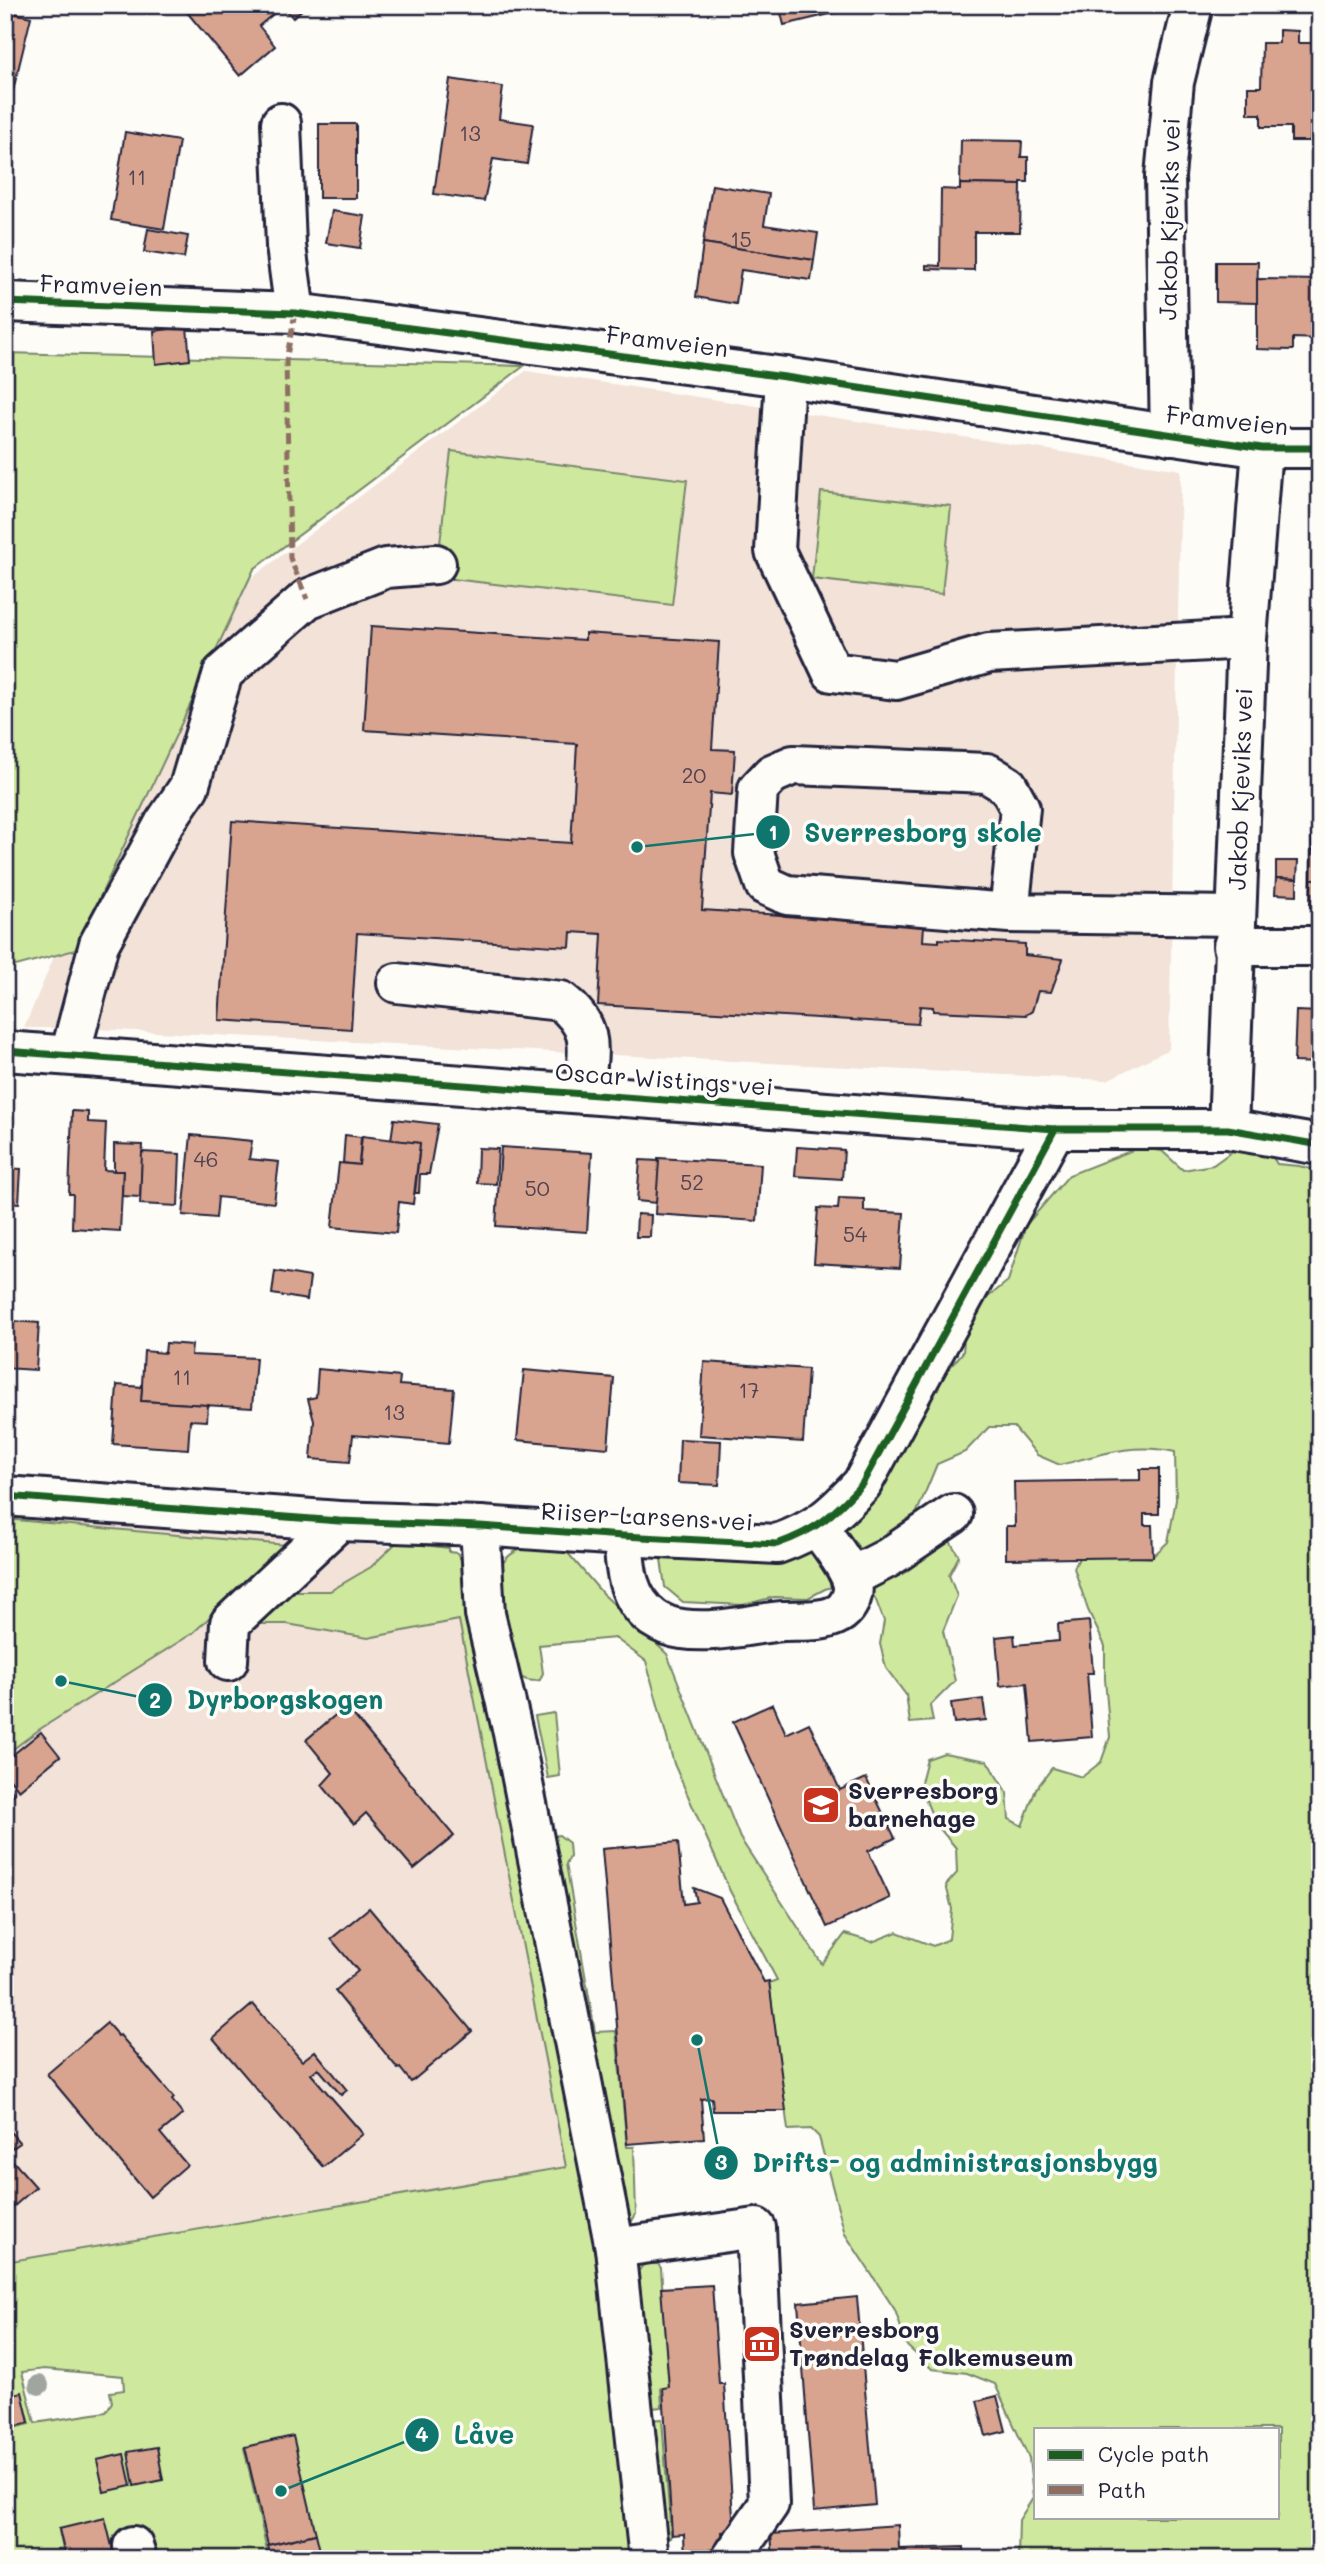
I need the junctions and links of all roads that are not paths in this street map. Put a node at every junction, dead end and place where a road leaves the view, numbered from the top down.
1 (1193, 5) edge
2 (281, 123) dead end
3 (5, 302) edge
4 (295, 313) junction
5 (785, 377) junction
6 (1170, 436) junction
7 (1320, 447) edge
8 (1262, 449) junction
9 (436, 564) dead end
10 (1247, 639) junction
11 (1009, 914) junction
12 (1235, 931) junction
13 (1320, 946) edge
14 (397, 983) dead end
15 (5, 1051) edge
16 (70, 1055) junction
17 (584, 1094) junction
18 (1055, 1129) junction
19 (1228, 1129) junction
20 (1320, 1145) edge
21 (5, 1496) edge
22 (953, 1514) dead end
23 (339, 1521) junction
24 (480, 1526) junction
25 (817, 1526) junction
26 (623, 1536) junction
27 (851, 1577) junction
28 (228, 1661) dead end
29 (615, 2248) junction
30 (649, 2559) edge
31 (731, 2559) edge

1 - 6 street, Jakob Kjeviks vei
2 - 4 street
3 - 4 street, Framveien
4 - 5 street, Framveien
5 - 6 street, Framveien
5 - 10 street
6 - 8 street, Framveien
7 - 8 street, Framveien
8 - 10 street, Jakob Kjeviks vei
9 - 16 street
10 - 12 street, Jakob Kjeviks vei
11 - 11 street
11 - 12 street
12 - 13 street
12 - 19 street, Jakob Kjeviks vei
14 - 17 street
15 - 16 street, Oscar Wistings vei
16 - 17 street, Oscar Wistings vei
17 - 18 street, Oscar Wistings vei
18 - 19 street, Oscar Wistings vei
18 - 25 street, Riiser-Larsens vei
19 - 20 street, Oscar Wistings vei
21 - 23 street, Riiser-Larsens vei
22 - 27 street
23 - 24 street, Riiser-Larsens vei
23 - 28 street
24 - 26 street, Riiser-Larsens vei
24 - 29 street
25 - 26 street, Riiser-Larsens vei
25 - 27 street
26 - 27 street, Riiser-Larsens vei
29 - 30 street
29 - 31 street

